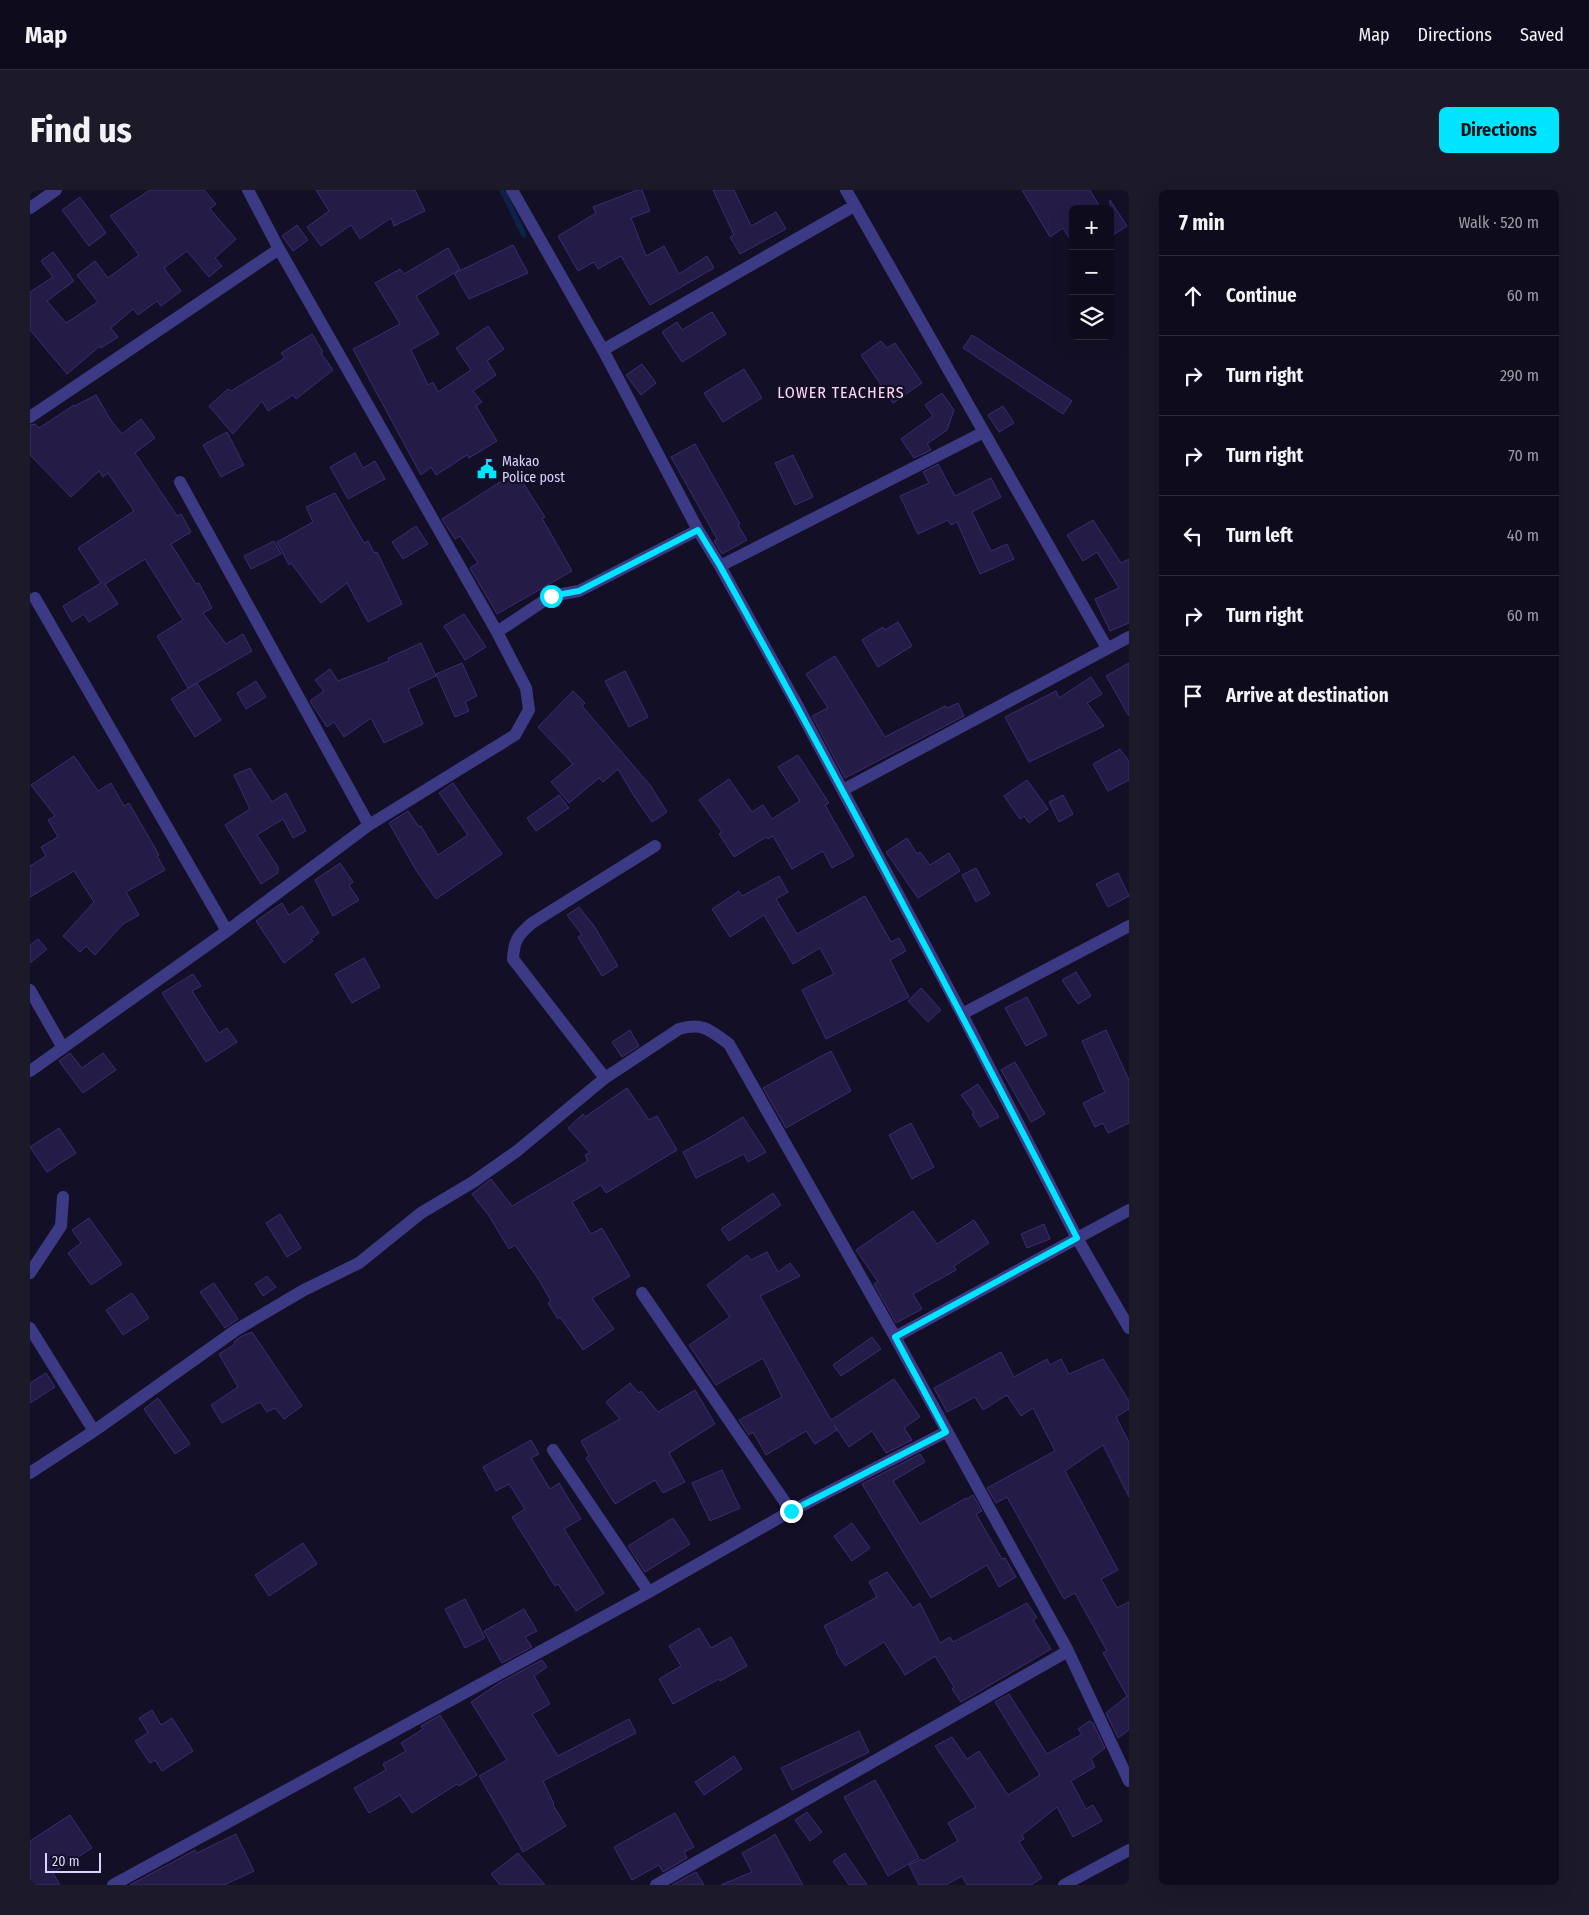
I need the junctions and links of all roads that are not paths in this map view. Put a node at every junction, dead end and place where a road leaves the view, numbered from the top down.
1 (56, 190) edge
2 (248, 190) edge
3 (512, 190) edge
4 (846, 190) edge
5 (854, 206) junction
6 (30, 208) edge
7 (279, 249) junction
8 (603, 350) junction
9 (30, 417) edge
10 (984, 432) junction
11 (180, 482) dead end
12 (698, 530) junction
13 (720, 566) junction
14 (35, 598) dead end
15 (498, 632) junction
16 (1129, 637) edge
17 (1107, 648) junction
18 (842, 790) junction
19 (369, 825) junction
20 (655, 846) dead end
21 (1129, 926) edge
22 (227, 931) junction
23 (30, 990) edge
24 (962, 1014) junction
25 (63, 1048) junction
26 (30, 1071) edge
27 (605, 1078) junction
28 (63, 1197) dead end
29 (1129, 1210) edge
30 (1077, 1238) junction
31 (30, 1273) edge
32 (642, 1292) dead end
33 (30, 1328) edge
34 (1129, 1328) edge
35 (895, 1337) junction
36 (94, 1431) junction
37 (946, 1432) junction
38 (553, 1450) dead end
39 (30, 1473) edge
40 (791, 1511) junction
41 (649, 1592) junction
42 (1068, 1651) junction
43 (1129, 1781) edge
44 (1129, 1850) edge
45 (113, 1885) edge
46 (656, 1885) edge
47 (1064, 1885) edge

1 - 6 street
2 - 7 street
3 - 8 street
4 - 5 street
5 - 8 street
5 - 10 street
7 - 9 street
7 - 15 street
8 - 12 street
10 - 13 street
10 - 17 street
11 - 19 street
12 - 13 street
12 - 15 street
13 - 18 street
14 - 22 street
15 - 19 street
16 - 17 street
17 - 18 street
18 - 24 street
19 - 22 street
20 - 27 street
21 - 24 street
22 - 25 street
23 - 25 street
24 - 30 street
25 - 26 street
27 - 35 street
27 - 36 street
28 - 31 street
29 - 30 street
30 - 34 street
30 - 35 street
32 - 40 street
33 - 36 street
35 - 37 street
36 - 39 street
37 - 40 street
37 - 42 street
38 - 41 street
40 - 41 street
41 - 45 street
42 - 43 street
42 - 46 street
44 - 47 street

